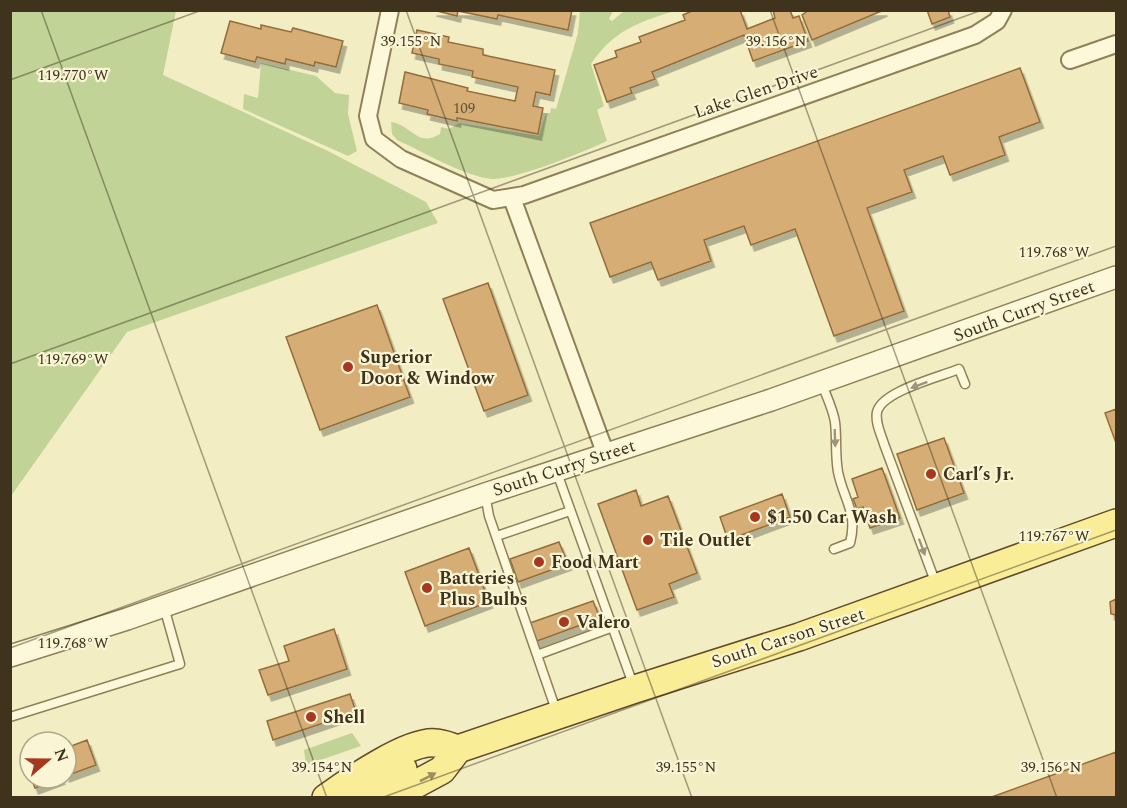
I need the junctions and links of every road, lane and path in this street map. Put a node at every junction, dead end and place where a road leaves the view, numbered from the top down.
1 (390, 10) edge
2 (1003, 10) edge
3 (1116, 44) edge
4 (1070, 60) dead end
5 (512, 198) junction
6 (1116, 277) edge
7 (821, 382) junction
8 (964, 384) dead end
9 (606, 455) junction
10 (556, 470) junction
11 (485, 494) junction
12 (570, 511) junction
13 (1116, 523) edge
14 (496, 536) junction
15 (834, 549) dead end
16 (938, 587) junction
17 (164, 606) junction
18 (613, 627) junction
19 (537, 655) junction
20 (10, 656) edge
21 (635, 688) junction
22 (557, 714) junction
23 (10, 717) edge
24 (458, 749) junction
25 (405, 750) junction
26 (326, 798) edge
27 (363, 798) edge
28 (390, 798) edge

1 - 5 street, Lake Glen Drive
2 - 5 street, Lake Glen Drive
3 - 4 street
5 - 9 street
6 - 7 street, South Curry Street
7 - 9 street, South Curry Street
7 -> 15 lane
8 -> 16 lane
9 - 10 street, South Curry Street
10 - 11 street, South Curry Street
10 - 12 lane
11 - 14 lane
11 - 17 street, South Curry Street
12 - 14 lane
12 - 18 lane
13 - 16 main road, South Carson Street
14 - 19 lane
16 - 21 main road, South Carson Street
17 - 20 street, South Curry Street
17 - 23 lane
18 - 19 lane
18 - 21 lane
19 - 22 lane
21 - 22 main road, South Carson Street
22 - 24 main road, South Carson Street
24 - 25 main road
28 -> 24 main road
25 - 26 main road
25 - 27 main road

